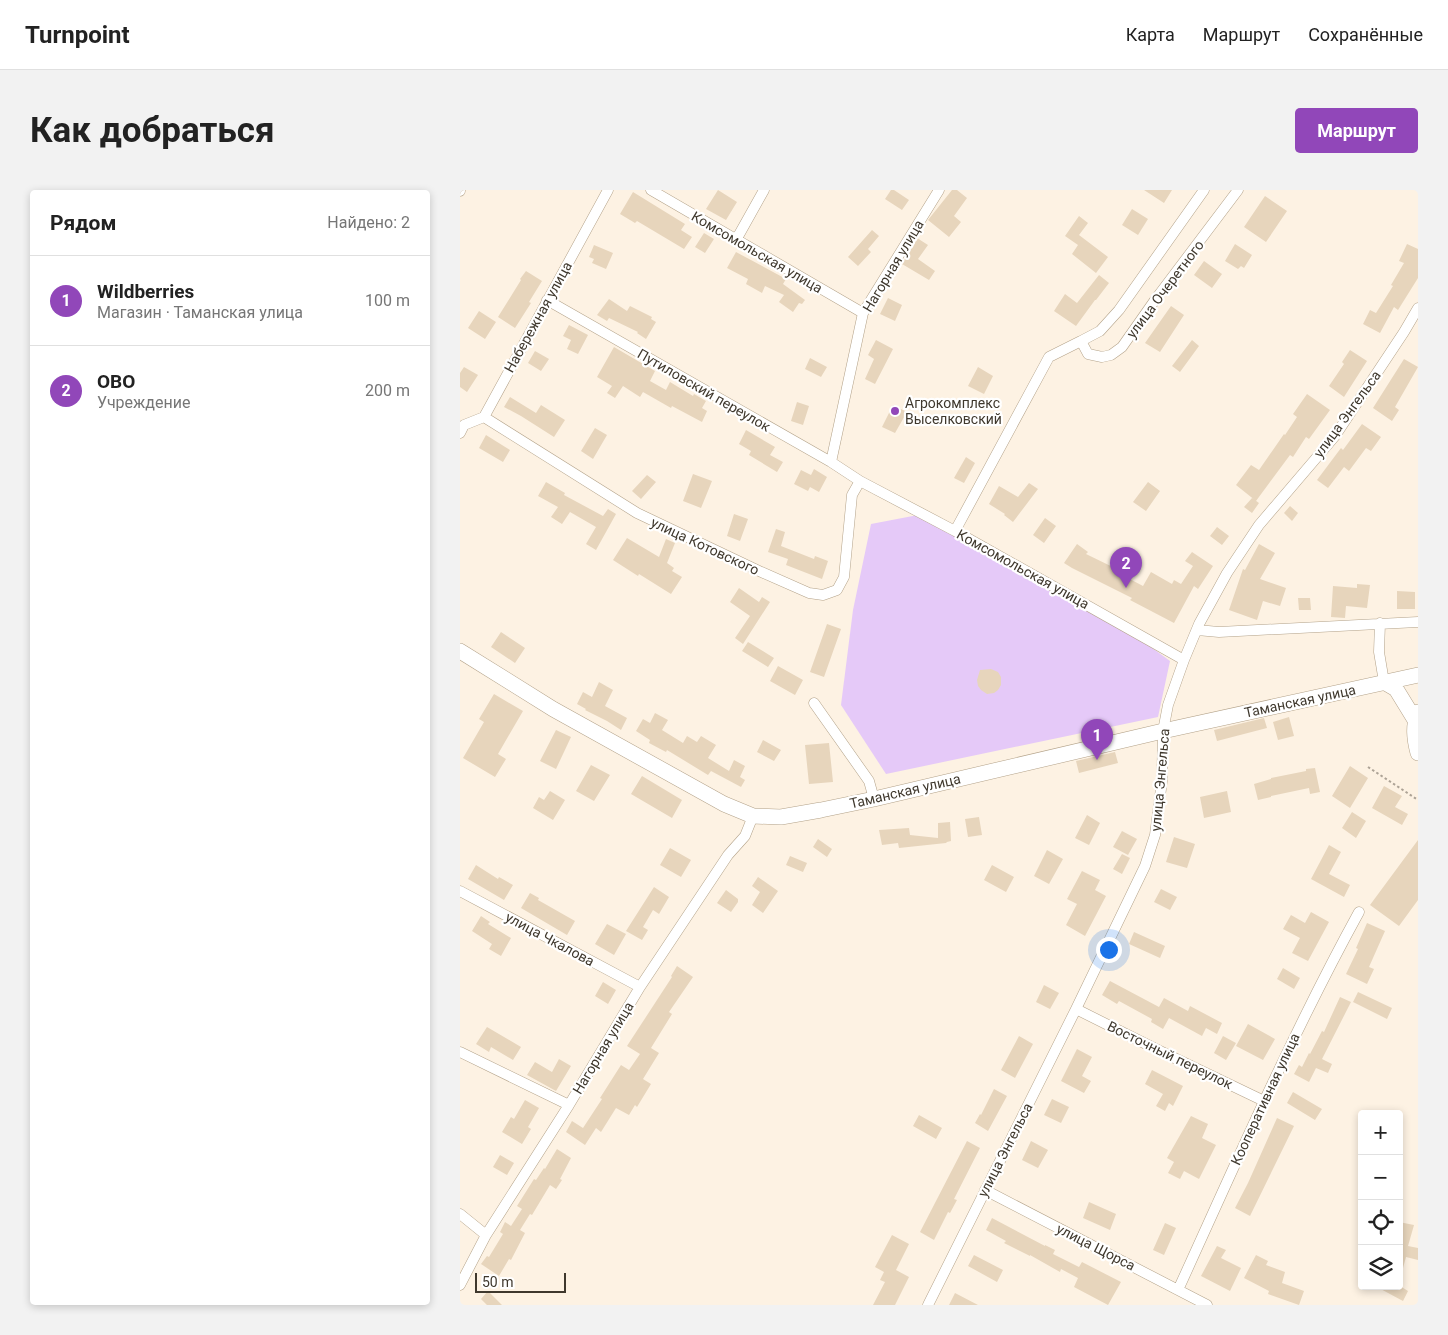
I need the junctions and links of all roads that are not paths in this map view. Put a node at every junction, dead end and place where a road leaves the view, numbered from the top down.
1 (608, 190) edge
2 (651, 190) edge
3 (764, 190) edge
4 (939, 190) edge
5 (1204, 190) edge
6 (1238, 190) edge
7 (736, 240) junction
8 (547, 300) junction
9 (1418, 308) edge
10 (863, 313) junction
11 (1081, 341) junction
12 (484, 417) junction
13 (461, 427) edge
14 (831, 462) junction
15 (860, 481) junction
16 (955, 531) junction
17 (1418, 622) edge
18 (1380, 623) junction
19 (1197, 630) junction
20 (460, 651) edge
21 (1184, 660) junction
22 (1418, 675) edge
23 (1384, 682) junction
24 (814, 703) dead end
25 (1416, 716) edge
26 (1163, 731) junction
27 (1418, 753) edge
28 (874, 799) junction
29 (753, 816) junction
30 (460, 891) edge
31 (1359, 912) dead end
32 (640, 987) junction
33 (1076, 1009) junction
34 (460, 1052) edge
35 (1264, 1101) junction
36 (569, 1105) junction
37 (985, 1190) junction
38 (460, 1214) edge
39 (486, 1235) junction
40 (460, 1285) edge
41 (1178, 1290) junction
42 (928, 1305) edge
43 (1207, 1305) edge

1 - 8 street, Набережная улица
2 - 7 street, Комсомольская улица
3 - 7 street
4 - 10 street, Нагорная улица
5 - 11 street, улица Очеретного
6 - 11 street, улица Очеретного
7 - 10 street, Комсомольская улица
8 - 12 street, Набережная улица
8 - 14 street, Путиловский переулок
9 - 19 street, улица Энгельса
10 - 14 street, Нагорная улица
11 - 16 street, улица Очеретного
12 - 13 street
12 - 15 street, улица Котовского
14 - 15 street, Путиловский переулок
15 - 16 street, Комсомольская улица
16 - 21 street, Комсомольская улица
17 - 18 street
18 - 19 street
18 - 23 street
19 - 21 street, улица Энгельса
20 - 29 street, Таманская улица
21 - 26 street, улица Энгельса
22 - 23 street, Таманская улица
23 - 25 street
23 - 26 street, Таманская улица
24 - 28 street
25 - 27 street
26 - 28 street, Таманская улица
26 - 33 street, улица Энгельса
28 - 29 street, Таманская улица
29 - 32 street, Нагорная улица
30 - 32 street, улица Чкалова
31 - 35 street, Кооперативная улица
32 - 36 street, Нагорная улица
33 - 35 street, Восточный переулок
33 - 37 street, улица Энгельса
34 - 36 street
35 - 41 street, Кооперативная улица
36 - 39 street, Нагорная улица
37 - 41 street, улица Щорса
37 - 42 street, улица Энгельса
38 - 39 street
39 - 40 street, Нагорная улица
41 - 43 street, улица Щорса

